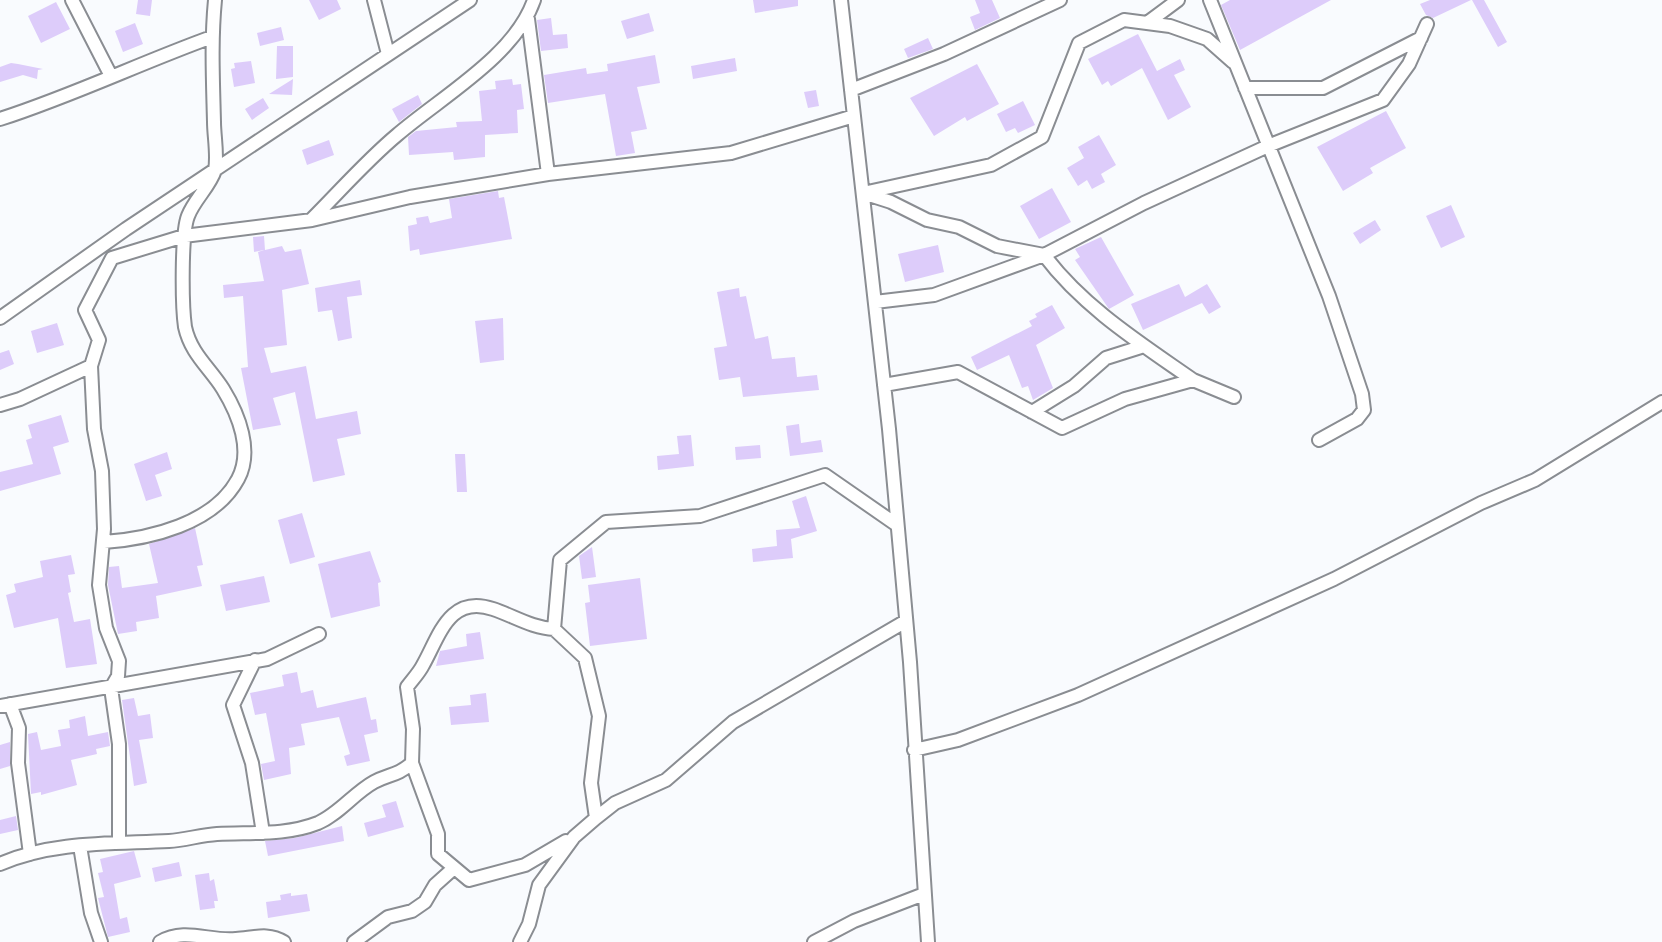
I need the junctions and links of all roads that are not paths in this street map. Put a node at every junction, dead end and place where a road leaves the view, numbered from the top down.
1 (72, 0) edge
2 (215, 0) edge
3 (374, 0) edge
4 (470, 0) edge
5 (534, 0) edge
6 (841, 0) edge
7 (1060, 0) edge
8 (1178, 0) edge
9 (1210, 0) edge
10 (528, 19) junction
11 (1147, 23) junction
12 (1427, 24) dead end
13 (212, 37) junction
14 (1421, 38) junction
15 (388, 54) junction
16 (1236, 64) junction
17 (111, 76) junction
18 (1245, 88) junction
19 (851, 90) junction
20 (854, 116) junction
21 (0, 119) edge
22 (1268, 146) junction
23 (215, 169) junction
24 (548, 174) junction
25 (863, 193) junction
26 (312, 219) junction
27 (184, 236) junction
28 (1044, 255) junction
29 (875, 302) junction
30 (0, 318) edge
31 (1144, 346) junction
32 (91, 366) junction
33 (1192, 380) junction
34 (884, 385) junction
35 (1234, 397) dead end
36 (1662, 402) edge
37 (0, 405) edge
38 (1032, 412) junction
39 (1319, 440) dead end
40 (897, 525) junction
41 (104, 542) junction
42 (906, 621) junction
43 (554, 629) junction
44 (319, 634) dead end
45 (255, 660) junction
46 (111, 688) junction
47 (5, 705) edge
48 (914, 750) junction
49 (412, 764) junction
50 (596, 818) junction
51 (263, 833) junction
52 (574, 837) junction
53 (119, 841) junction
54 (80, 846) junction
55 (30, 854) junction
56 (0, 864) edge
57 (454, 868) junction
58 (924, 894) junction
59 (101, 942) edge
60 (160, 942) edge
61 (284, 942) edge
62 (354, 942) edge
63 (520, 942) edge
64 (814, 942) edge
65 (928, 942) edge

1 - 17 street
2 - 13 street
3 - 15 street
4 - 15 street
5 - 10 street
6 - 19 street
7 - 19 street
8 - 11 street
9 - 16 street
10 - 24 street
10 - 26 street
11 - 16 street
11 - 25 street
12 - 14 street
13 - 17 street
13 - 23 street
14 - 18 street
14 - 22 street
15 - 23 street
16 - 18 street
17 - 21 street
18 - 22 street
19 - 20 street
20 - 24 street
20 - 25 street
22 - 28 street
22 - 39 street
23 - 27 street
23 - 30 street
24 - 26 street
25 - 28 street
25 - 29 street
26 - 27 street
27 - 32 street
27 - 41 street
28 - 29 street
28 - 31 street
29 - 34 street
31 - 33 street
31 - 38 street
32 - 37 street
32 - 41 street
33 - 35 street
33 - 38 street
34 - 38 street
34 - 40 street
36 - 48 street
40 - 42 street
40 - 43 street
41 - 46 street
42 - 48 street
42 - 50 street
43 - 49 street
43 - 50 street
44 - 45 street
45 - 46 street
45 - 51 street
46 - 47 street
46 - 53 street
47 - 55 street
48 - 58 street
49 - 51 street
49 - 57 street
50 - 52 street
51 - 53 street
52 - 57 street
52 - 63 street
53 - 54 street
54 - 55 street
54 - 59 street
55 - 56 street
57 - 62 street
58 - 64 street
58 - 65 street
60 - 61 street

